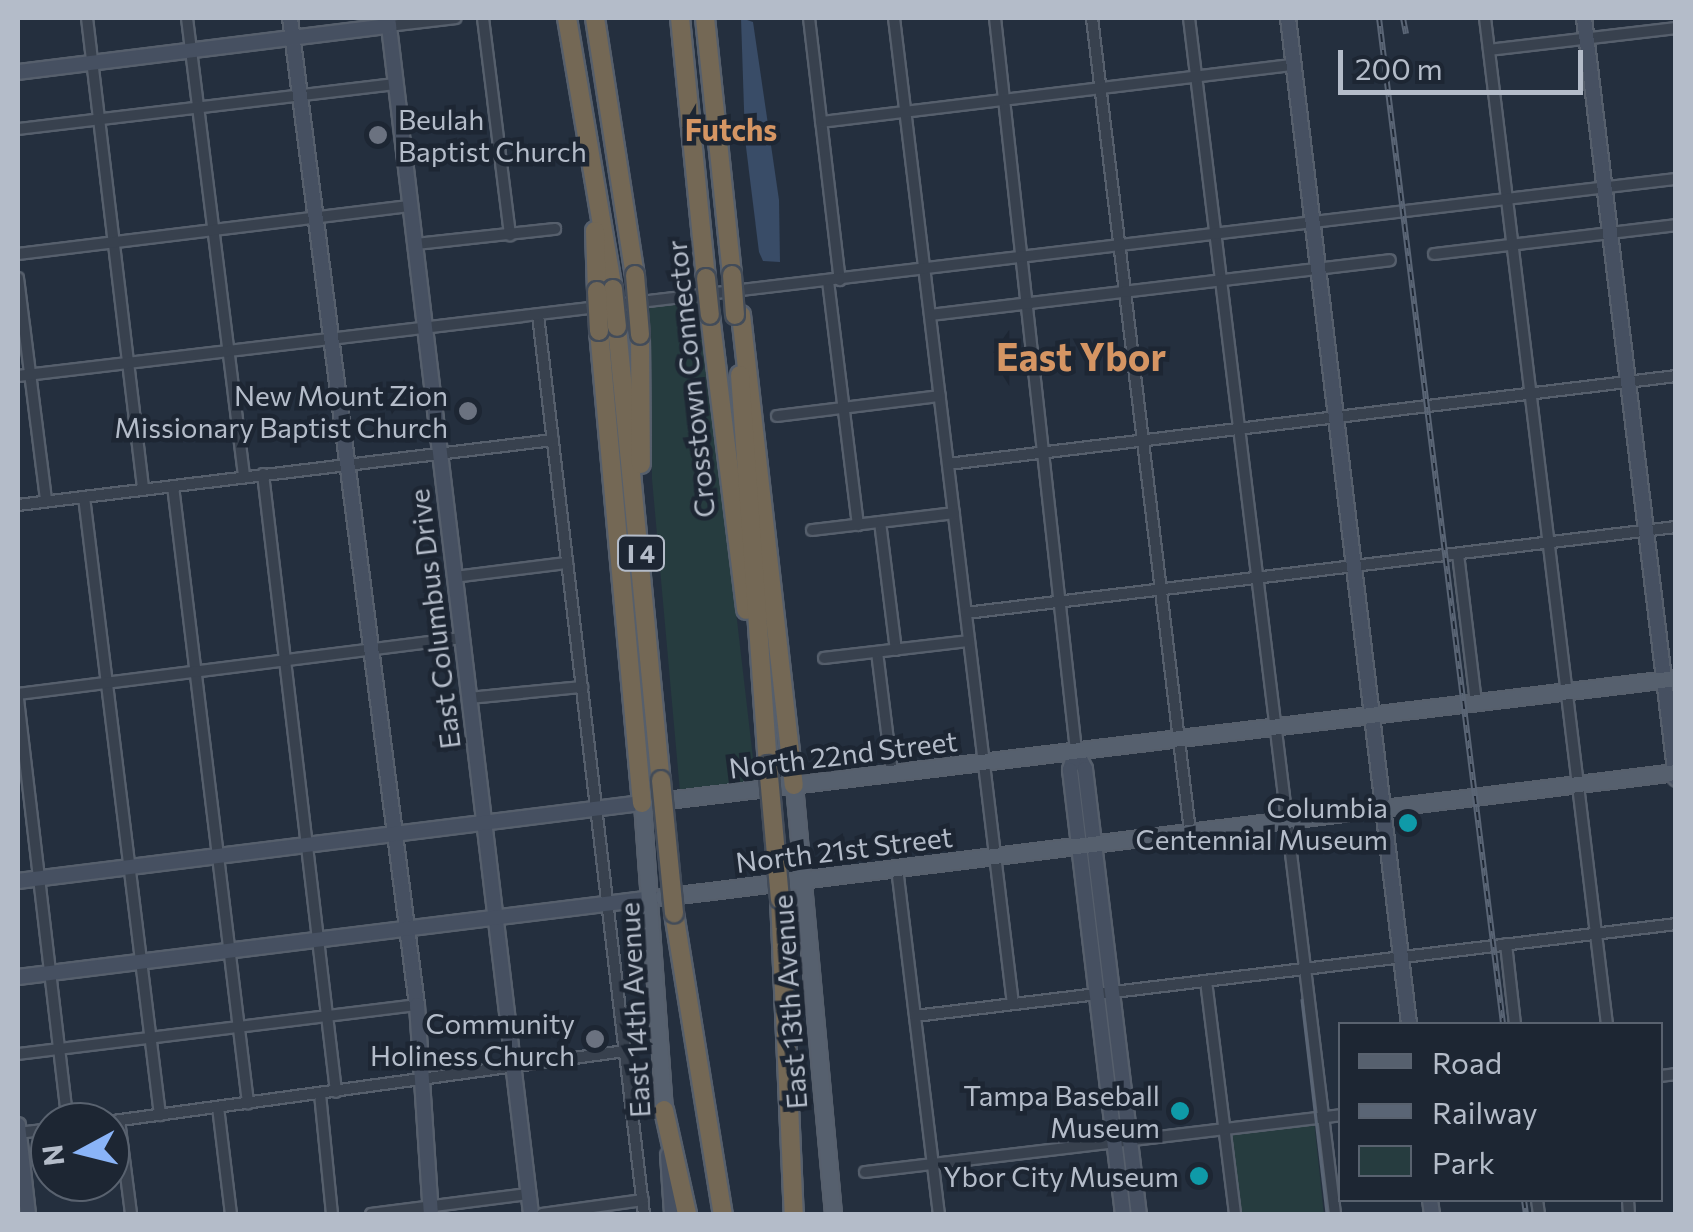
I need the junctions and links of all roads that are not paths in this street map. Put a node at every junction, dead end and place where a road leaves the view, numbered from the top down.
1 (87, 18) edge
2 (188, 18) edge
3 (290, 18) edge
4 (456, 18) edge
5 (484, 18) edge
6 (567, 18) edge
7 (595, 18) edge
8 (680, 18) edge
9 (705, 18) edge
10 (808, 18) edge
11 (894, 18) edge
12 (995, 18) edge
13 (1092, 18) edge
14 (1189, 18) edge
15 (1288, 18) edge
16 (1485, 18) edge
17 (1584, 18) edge
18 (389, 22) edge
19 (1676, 28) edge
20 (293, 38) junction
21 (1586, 38) junction
22 (192, 50) junction
23 (1489, 50) junction
24 (92, 63) junction
25 (1293, 65) junction
26 (18, 72) edge
27 (1196, 76) junction
28 (396, 84) junction
29 (1100, 88) junction
30 (298, 97) junction
31 (1005, 100) junction
32 (198, 109) junction
33 (906, 112) junction
34 (98, 120) junction
35 (821, 122) junction
36 (18, 129) edge
37 (1676, 179) edge
38 (1604, 188) junction
39 (1507, 199) junction
40 (411, 206) junction
41 (312, 217) junction
42 (1312, 223) junction
43 (1676, 225) edge
44 (555, 229) dead end
45 (212, 230) junction
46 (1610, 233) junction
47 (1215, 234) junction
48 (510, 235) junction
49 (113, 243) junction
50 (416, 244) junction
51 (1512, 245) junction
52 (1119, 246) junction
53 (18, 254) edge
54 (1434, 254) dead end
55 (1023, 258) junction
56 (1390, 260) dead end
57 (1318, 268) junction
58 (925, 270) junction
59 (18, 278) edge
60 (834, 280) junction
61 (1221, 280) junction
62 (1125, 292) junction
63 (1028, 304) junction
64 (538, 315) junction
65 (738, 315) junction
66 (930, 315) junction
67 (425, 326) junction
68 (608, 329) junction
69 (329, 339) junction
70 (228, 350) junction
71 (128, 363) junction
72 (24, 376) edge
73 (1676, 376) edge
74 (1628, 382) junction
75 (1530, 394) junction
76 (940, 396) junction
77 (844, 408) junction
78 (776, 416) dead end
79 (1336, 417) junction
80 (1238, 429) junction
81 (553, 440) junction
82 (1143, 440) junction
83 (1045, 452) junction
84 (440, 454) junction
85 (346, 464) junction
86 (948, 464) junction
87 (263, 474) junction
88 (244, 476) junction
89 (173, 486) junction
90 (143, 488) junction
91 (84, 497) junction
92 (46, 501) junction
93 (18, 505) edge
94 (638, 510) junction
95 (954, 513) junction
96 (880, 522) junction
97 (858, 525) junction
98 (1676, 527) edge
99 (812, 530) dead end
100 (1646, 531) junction
101 (1548, 542) junction
102 (1458, 554) junction
103 (567, 563) junction
104 (1354, 566) junction
105 (454, 577) junction
106 (1256, 578) junction
107 (1161, 589) junction
108 (1063, 601) junction
109 (966, 613) junction
110 (462, 638) junction
111 (970, 641) junction
112 (375, 649) junction
113 (896, 650) junction
114 (877, 652) junction
115 (824, 658) dead end
116 (286, 660) junction
117 (196, 671) junction
118 (1669, 679) edge
119 (107, 682) junction
120 (582, 687) junction
121 (1566, 692) junction
122 (18, 696) edge
123 (469, 698) junction
124 (1476, 703) junction
125 (1372, 715) junction
126 (1274, 727) junction
127 (766, 734) junction
128 (1178, 738) junction
129 (1076, 751) junction
130 (984, 762) junction
131 (892, 773) junction
132 (1675, 774) edge
133 (1578, 784) junction
134 (794, 785) junction
135 (642, 803) junction
136 (1383, 808) junction
137 (597, 812) junction
138 (1286, 820) junction
139 (483, 824) junction
140 (1190, 831) junction
141 (396, 835) junction
142 (1086, 844) junction
143 (307, 846) junction
144 (996, 856) junction
145 (218, 857) junction
146 (128, 868) junction
147 (897, 868) junction
148 (845, 874) junction
149 (40, 878) junction
150 (805, 879) junction
151 (18, 881) edge
152 (653, 898) junction
153 (608, 902) junction
154 (807, 911) junction
155 (494, 916) junction
156 (1676, 924) edge
157 (407, 927) junction
158 (1596, 934) junction
159 (318, 938) junction
160 (1506, 944) junction
161 (229, 950) junction
162 (1401, 957) junction
163 (139, 961) junction
164 (1304, 969) junction
165 (50, 972) junction
166 (18, 977) edge
167 (1206, 980) junction
168 (1104, 993) junction
169 (417, 1004) junction
170 (1014, 1004) junction
171 (328, 1016) junction
172 (915, 1016) junction
173 (1409, 1022) edge
174 (1515, 1022) edge
175 (1606, 1022) edge
176 (238, 1027) junction
177 (148, 1038) junction
178 (59, 1050) junction
179 (625, 1051) junction
180 (18, 1054) edge
181 (511, 1069) junction
182 (422, 1083) junction
183 (336, 1092) junction
184 (320, 1094) junction
185 (66, 1102) edge
186 (248, 1103) junction
187 (218, 1107) junction
188 (664, 1110) junction
189 (1338, 1114) edge
190 (160, 1115) junction
191 (1323, 1117) junction
192 (130, 1119) edge
193 (18, 1125) edge
194 (1224, 1128) junction
195 (18, 1133) edge
196 (1122, 1141) junction
197 (933, 1164) junction
198 (866, 1172) dead end
199 (528, 1194) junction
200 (643, 1200) junction
201 (431, 1211) edge
202 (28, 1214) edge
203 (231, 1214) edge
204 (332, 1214) edge
205 (371, 1214) edge
206 (531, 1214) edge
207 (542, 1214) edge
208 (644, 1214) edge
209 (672, 1214) edge
210 (687, 1214) edge
211 (723, 1214) edge
212 (794, 1214) edge
213 (833, 1214) edge
214 (939, 1214) edge
215 (1123, 1214) edge
216 (1139, 1214) edge
217 (1235, 1214) edge
218 (1335, 1214) edge

1 - 24 street
2 - 22 street
3 - 20 main road
4 - 18 street
5 - 48 street
6 - 68 highway, I 4, bridge
7 - 94 highway, Crosstown Connector, bridge
8 - 127 highway, Crosstown Connector, bridge
9 - 65 highway, bridge
10 - 35 street
11 - 33 street
12 - 31 street
13 - 29 street
14 - 27 street
15 - 25 main road
16 - 23 street
17 - 21 main road
18 - 20 main road
18 - 28 main road, East Columbus Drive
19 - 21 street
20 - 22 main road
20 - 30 main road
21 - 23 street
21 - 38 main road
22 - 24 main road
22 - 32 street
23 - 39 street
24 - 26 main road
24 - 34 street
25 - 27 street
25 - 42 main road
27 - 29 street
27 - 47 street
28 - 30 street
28 - 40 main road, East Columbus Drive
29 - 31 street
29 - 52 street
30 - 32 street
30 - 41 main road
31 - 33 street
31 - 55 street
32 - 34 street
32 - 45 street
33 - 35 street
33 - 58 street
34 - 36 street
34 - 49 street
35 - 60 street
37 - 38 street
38 - 39 street
38 - 46 main road
39 - 42 street
39 - 51 street
40 - 41 street
40 - 50 main road, East Columbus Drive
41 - 45 street
41 - 69 main road
42 - 47 street
42 - 57 main road
43 - 46 street
44 - 48 street
45 - 49 street
45 - 70 street
46 - 51 street
46 - 74 main road
47 - 52 street
47 - 61 street
48 - 50 street
49 - 53 street
49 - 71 street
50 - 67 main road, East Columbus Drive
51 - 54 street
51 - 75 street
52 - 55 street
52 - 62 street
55 - 58 street
55 - 63 street
56 - 57 street
57 - 61 street
57 - 79 main road
58 - 60 street
58 - 66 street
59 - 72 street
60 - 64 street
60 - 77 street
61 - 62 street
61 - 80 street
62 - 63 street
62 - 82 street
63 - 66 street
63 - 83 street
64 - 67 street
64 - 81 street
65 - 127 highway
65 - 134 highway
66 - 76 street
67 - 69 street
67 - 84 main road, East Columbus Drive
68 - 94 highway, I 4
68 - 135 highway
69 - 70 street
69 - 85 main road
70 - 71 street
70 - 88 street
71 - 72 street
71 - 90 street
72 - 92 street
73 - 74 street
74 - 75 street
74 - 100 main road
75 - 79 street
75 - 101 street
76 - 77 street
76 - 86 street
77 - 78 street
77 - 97 street
79 - 80 street
79 - 104 main road
80 - 82 street
80 - 106 street
81 - 84 street
81 - 103 street
82 - 83 street
82 - 107 street
83 - 86 street
83 - 108 street
84 - 85 street
84 - 105 main road, East Columbus Drive
85 - 87 street
85 - 112 main road
86 - 95 street
87 - 88 street
87 - 116 street
88 - 89 street
89 - 90 street
89 - 117 street
90 - 91 street
91 - 92 street
91 - 119 street
92 - 93 street
94 - 211 highway, I 4, bridge
95 - 96 street
95 - 109 street
96 - 97 street
96 - 113 street
97 - 99 street
98 - 100 street
100 - 101 street
100 - 118 main road
101 - 102 street
101 - 121 street
102 - 104 street
102 - 124 street
103 - 105 street
103 - 120 street
104 - 106 street
104 - 125 main road
105 - 110 main road, East Columbus Drive
106 - 107 street
106 - 126 street
107 - 108 street
107 - 128 street
108 - 109 street
108 - 129 street
109 - 111 street
110 - 112 street
110 - 123 main road, East Columbus Drive
111 - 113 street
111 - 130 street
112 - 116 street
112 - 141 main road
113 - 114 street
114 - 115 street
114 - 131 street
116 - 117 street
116 - 143 street
117 - 119 street
117 - 145 street
118 - 121 main road, North 22nd Street
118 - 132 main road
119 - 122 street
119 - 146 street
120 - 123 street
120 - 137 street
121 - 124 main road, North 22nd Street
121 - 133 street
122 - 149 street
123 - 139 main road, East Columbus Drive
124 - 125 main road, North 22nd Street
125 - 126 main road, North 22nd Street
125 - 136 main road
126 - 128 main road, North 22nd Street
126 - 138 street
127 - 212 highway, bridge
128 - 129 main road, North 22nd Street
128 - 140 street
129 - 130 main road, North 22nd Street
129 - 142 main road
130 - 131 main road, North 22nd Street
130 - 144 street
131 - 134 main road, North 22nd Street
132 - 133 main road, North 21st Street
133 - 136 main road, North 21st Street
133 - 158 street
134 - 135 main road, North 22nd Street
134 - 150 main road, East 13th Avenue
135 - 137 main road, North 22nd Street
135 - 152 main road, East 14th Avenue
136 - 138 main road, North 21st Street
136 - 162 main road
137 - 139 main road, North 22nd Street
137 - 153 street
138 - 140 main road, North 21st Street
138 - 164 street
139 - 141 main road, North 22nd Street
139 - 155 main road, East Columbus Drive
140 - 142 main road, North 21st Street
141 - 143 main road, North 22nd Street
141 - 157 main road
142 - 144 main road, North 21st Street
142 - 168 main road
143 - 145 main road, North 22nd Street
143 - 159 street
144 - 147 main road, North 21st Street
144 - 170 street
145 - 146 main road, North 22nd Street
145 - 161 street
146 - 149 main road, North 22nd Street
146 - 163 street
147 - 148 main road, North 21st Street
147 - 172 street
148 - 150 main road, North 21st Street
148 - 154 main road
149 - 151 main road, North 22nd Street
149 - 165 street
150 - 152 main road, North 21st Street
150 - 154 main road, East 13th Avenue
152 - 153 main road, North 21st Street
152 - 188 main road, East 14th Avenue
153 - 155 main road, North 21st Street
153 - 179 street
154 - 213 main road, East 13th Avenue
155 - 157 main road, North 21st Street
155 - 181 main road, East Columbus Drive
156 - 158 street
157 - 159 main road, North 21st Street
157 - 169 main road
158 - 160 street
158 - 175 street
159 - 161 main road, North 21st Street
159 - 171 street
160 - 162 street
160 - 174 street
161 - 163 main road, North 21st Street
161 - 176 street
162 - 164 street
162 - 173 main road
163 - 165 main road, North 21st Street
163 - 177 street
164 - 167 street
164 - 191 street
165 - 166 main road, North 21st Street
165 - 178 street
167 - 168 street
167 - 194 street
168 - 170 street
168 - 196 main road
169 - 171 street
169 - 182 main road
170 - 172 street
171 - 176 street
171 - 183 street
172 - 197 street
176 - 177 street
176 - 186 street
177 - 178 street
177 - 190 street
178 - 180 street
178 - 185 street
179 - 181 street
179 - 200 street
181 - 182 street
181 - 199 main road, East Columbus Drive
182 - 183 street
182 - 201 main road
183 - 184 street
184 - 186 street
184 - 204 street
186 - 187 street
187 - 190 street
187 - 203 street
188 - 209 main road, East 14th Avenue
188 - 210 highway
189 - 191 street
190 - 192 street
191 - 194 street
191 - 218 street
193 - 195 main road
194 - 196 street
194 - 217 street
195 - 202 main road
196 - 197 street
196 - 215 main road
196 - 216 main road
197 - 198 street
197 - 214 street
199 - 201 street
199 - 206 main road, East Columbus Drive
200 - 207 street
200 - 208 street
201 - 205 street

